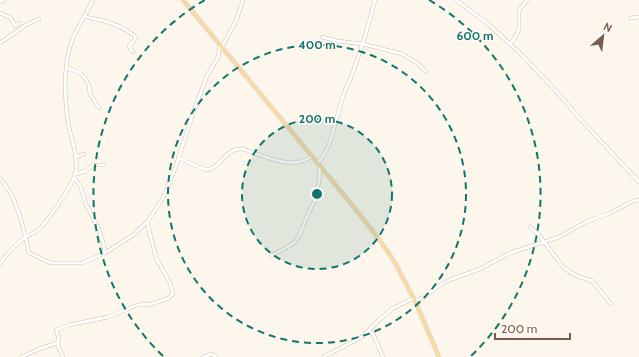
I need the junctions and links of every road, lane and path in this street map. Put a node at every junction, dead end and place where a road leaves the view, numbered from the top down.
1 (4, 0) edge
2 (93, 0) edge
3 (183, 0) edge
4 (243, 0) edge
5 (375, 0) edge
6 (456, 0) edge
7 (527, 0) edge
8 (0, 2) edge
9 (0, 13) edge
10 (85, 16) junction
11 (639, 17) edge
12 (631, 18) dead end
13 (39, 19) dead end
14 (19, 23) dead end
15 (322, 37) dead end
16 (0, 44) edge
17 (363, 44) junction
18 (510, 44) junction
19 (222, 45) junction
20 (133, 52) dead end
21 (66, 67) junction
22 (426, 72) dead end
23 (99, 108) dead end
24 (84, 154) dead end
25 (75, 156) junction
26 (312, 156) junction
27 (178, 158) junction
28 (319, 164) junction
29 (104, 165) dead end
30 (75, 174) junction
31 (74, 178) junction
32 (0, 179) edge
33 (639, 182) edge
34 (639, 200) edge
35 (147, 222) junction
36 (530, 227) dead end
37 (25, 237) junction
38 (543, 242) junction
39 (105, 253) junction
40 (271, 256) dead end
41 (0, 264) edge
42 (415, 299) junction
43 (611, 304) dead end
44 (373, 325) junction
45 (367, 332) junction
46 (373, 334) junction
47 (57, 343) junction
48 (21, 357) edge
49 (63, 357) edge
50 (203, 357) edge
51 (216, 357) edge
52 (323, 357) edge
53 (383, 357) edge
54 (440, 357) edge

1 - 8 street
2 - 10 street
3 - 19 main road
4 - 19 street
5 - 17 street
6 - 18 street
7 - 18 street
9 - 14 street
10 - 20 street
10 - 21 street
11 - 12 street
13 - 16 street
15 - 17 street
17 - 22 street
17 - 28 street
18 - 33 street
19 - 26 main road
19 - 27 street
21 - 23 street
21 - 25 street
24 - 25 street
25 - 30 street
26 - 27 street
26 - 28 main road
27 - 35 street
28 - 40 street
28 - 42 main road
29 - 30 street
30 - 31 street
31 - 37 street
31 - 39 street
32 - 37 street
34 - 38 street
35 - 39 street
35 - 47 street
36 - 38 street
37 - 39 street
37 - 41 street
38 - 42 street
38 - 43 street
42 - 44 street
42 - 54 main road
44 - 45 street
44 - 46 street
45 - 46 street
45 - 52 street
46 - 53 street
47 - 48 street
47 - 49 street
50 - 51 street

